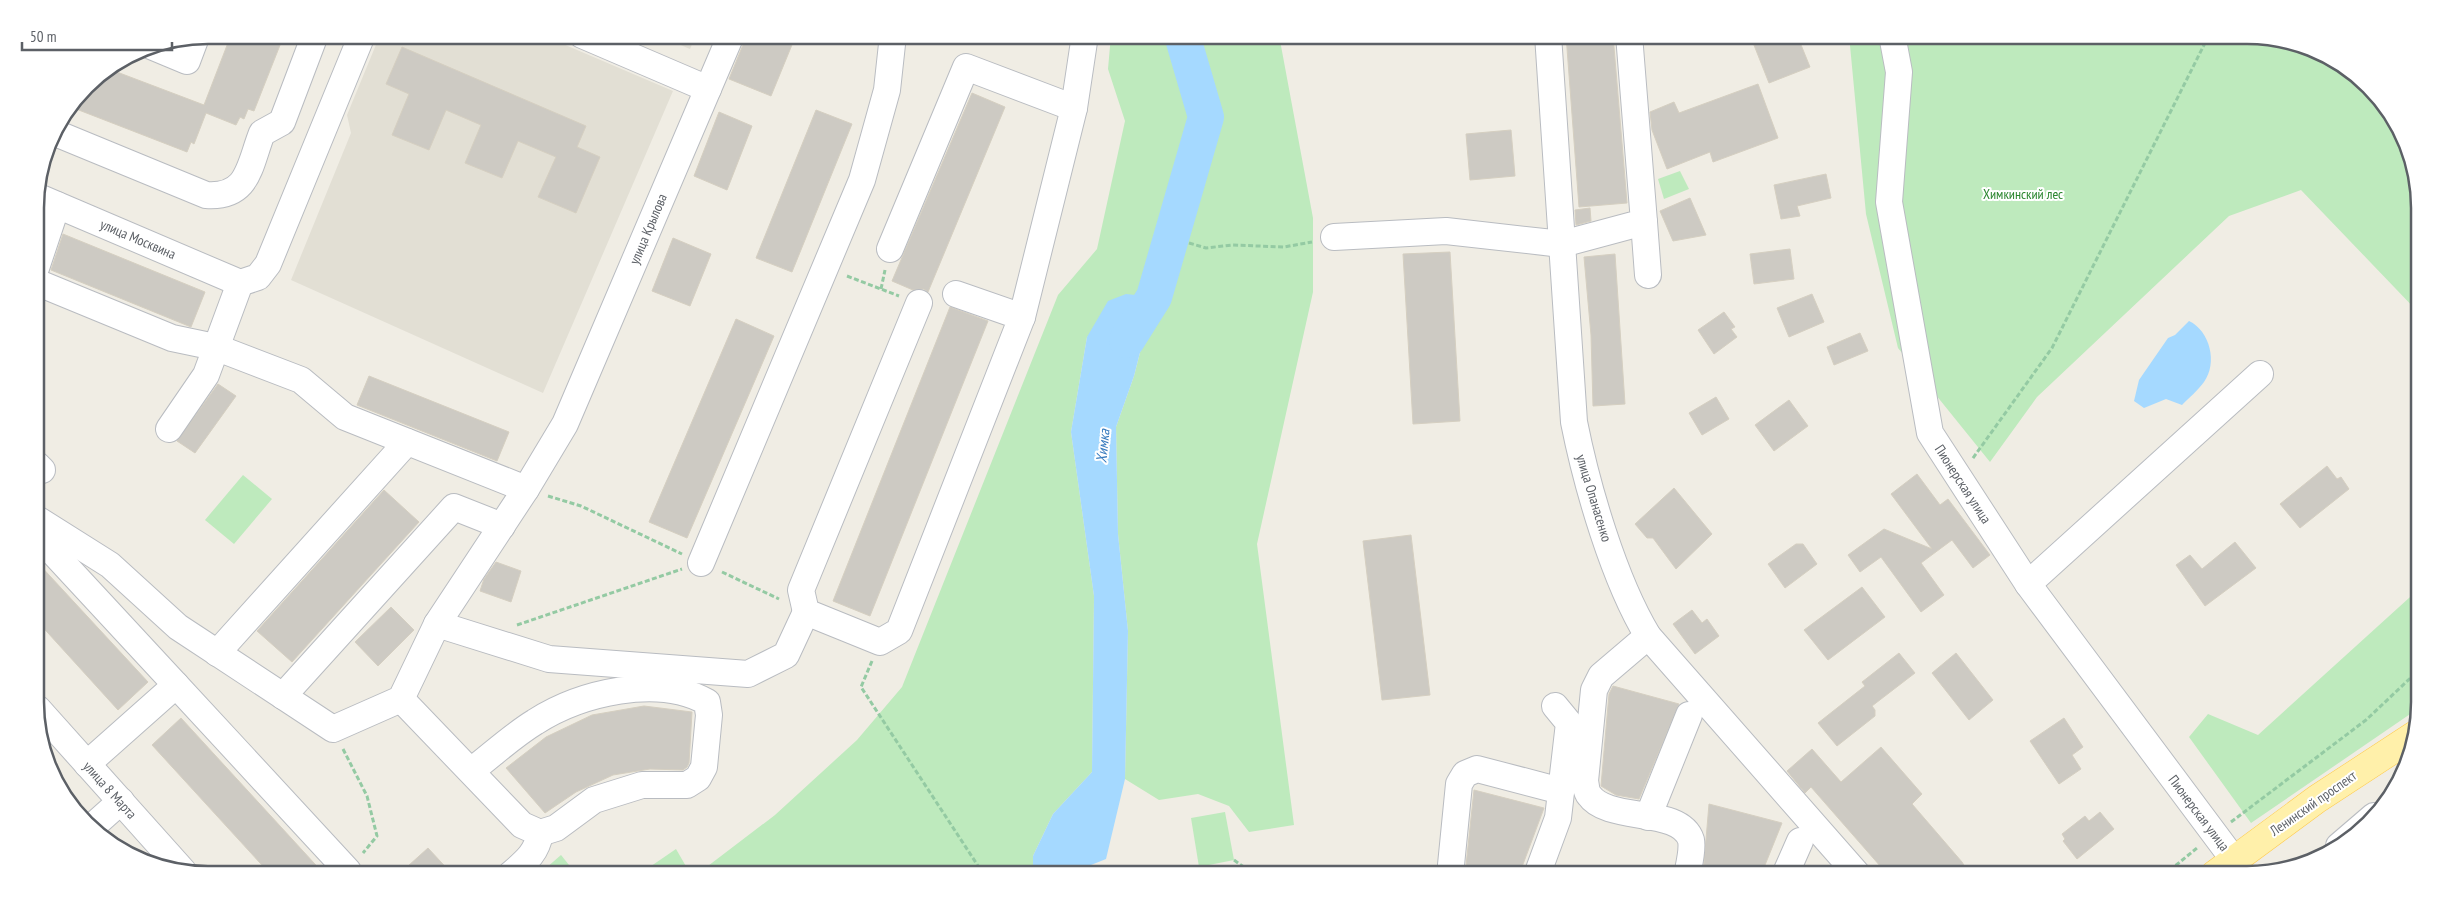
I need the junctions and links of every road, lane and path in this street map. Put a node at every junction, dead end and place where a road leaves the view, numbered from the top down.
1 (312, 44) edge
2 (358, 44) edge
3 (603, 44) edge
4 (727, 44) edge
5 (892, 44) edge
6 (1084, 44) edge
7 (1549, 44) edge
8 (1630, 44) edge
9 (1893, 44) edge
10 (2204, 44) edge
11 (193, 45) edge
12 (161, 50) edge
13 (708, 89) junction
14 (1074, 108) junction
15 (61, 135) edge
16 (46, 201) edge
17 (44, 214) edge
18 (1644, 222) junction
19 (1334, 237) joint
20 (1189, 243) dead end
21 (1562, 244) junction
22 (890, 249) dead end
23 (825, 268) junction
24 (1648, 275) dead end
25 (240, 283) junction
26 (44, 285) edge
27 (881, 289) dead end
28 (956, 294) dead end
29 (919, 303) dead end
30 (1022, 317) junction
31 (215, 347) junction
32 (2260, 374) dead end
33 (168, 429) dead end
34 (407, 442) junction
35 (1958, 479) junction
36 (526, 489) junction
37 (581, 506) dead end
38 (44, 523) edge
39 (502, 526) junction
40 (44, 544) edge
41 (701, 563) joint
42 (2028, 584) junction
43 (806, 612) junction
44 (437, 624) junction
45 (509, 628) dead end
46 (1648, 636) junction
47 (880, 642) junction
48 (217, 653) junction
49 (2411, 678) edge
50 (176, 685) junction
51 (283, 696) junction
52 (401, 699) junction
53 (1555, 706) dead end
54 (1689, 715) dead end
55 (44, 716) edge
56 (333, 729) junction
57 (2407, 740) edge
58 (87, 764) junction
59 (471, 772) junction
60 (1561, 791) junction
61 (120, 801) junction
62 (1648, 817) junction
63 (97, 822) edge
64 (540, 833) junction
65 (2214, 834) junction
66 (1800, 841) dead end
67 (1234, 860) dead end
68 (176, 863) edge
69 (343, 866) edge
70 (354, 866) edge
71 (521, 866) edge
72 (978, 866) edge
73 (1242, 866) edge
74 (1451, 866) edge
75 (1540, 866) edge
76 (1688, 866) edge
77 (1788, 866) edge
78 (1850, 866) edge
79 (2175, 866) edge
80 (2224, 866) edge
81 (2225, 866) edge

1 - 15 street
2 - 25 street
3 - 13 street
4 - 13 street, улица Крылова
5 - 23 street
6 - 14 street
7 - 21 street, улица Опанасенко
8 - 18 street
9 - 35 street, Пионерская улица
10 - 35 path
11 - 12 street
13 - 36 street, улица Крылова
14 - 22 street
14 - 30 street
16 - 17 street
16 - 25 street, улица Москвина
18 - 21 street
18 - 24 street
19 - 20 path
19 - 21 street
21 - 46 street, улица Опанасенко
23 - 27 path
23 - 41 street
25 - 31 street
26 - 31 street
28 - 30 street
29 - 43 street
30 - 47 street
31 - 33 street
31 - 34 street
32 - 42 street
34 - 36 street
34 - 48 street
35 - 42 street, Пионерская улица
36 - 37 path
36 - 39 street, улица Крылова
38 - 48 street
39 - 44 street, улица Крылова
39 - 51 street
40 - 50 street
41 - 45 path
42 - 65 street, Пионерская улица
43 - 44 street
43 - 47 street
44 - 52 street, улица Крылова
46 - 62 street
46 - 78 street, улица Опанасенко
47 - 72 path
48 - 51 street
49 - 65 path
50 - 58 street
50 - 69 street
51 - 56 street
52 - 56 street
52 - 59 street
53 - 60 street
54 - 62 street
55 - 58 street, улица 8 Марта
56 - 70 path
57 - 81 main road, Ленинский проспект
58 - 61 street, улица 8 Марта
59 - 64 street
59 - 64 street
60 - 74 street
60 - 75 street
61 - 63 street
61 - 68 street, улица 8 Марта
62 - 76 street
64 - 71 street
65 - 79 path
65 - 80 street, Пионерская улица
66 - 77 street
67 - 73 path

